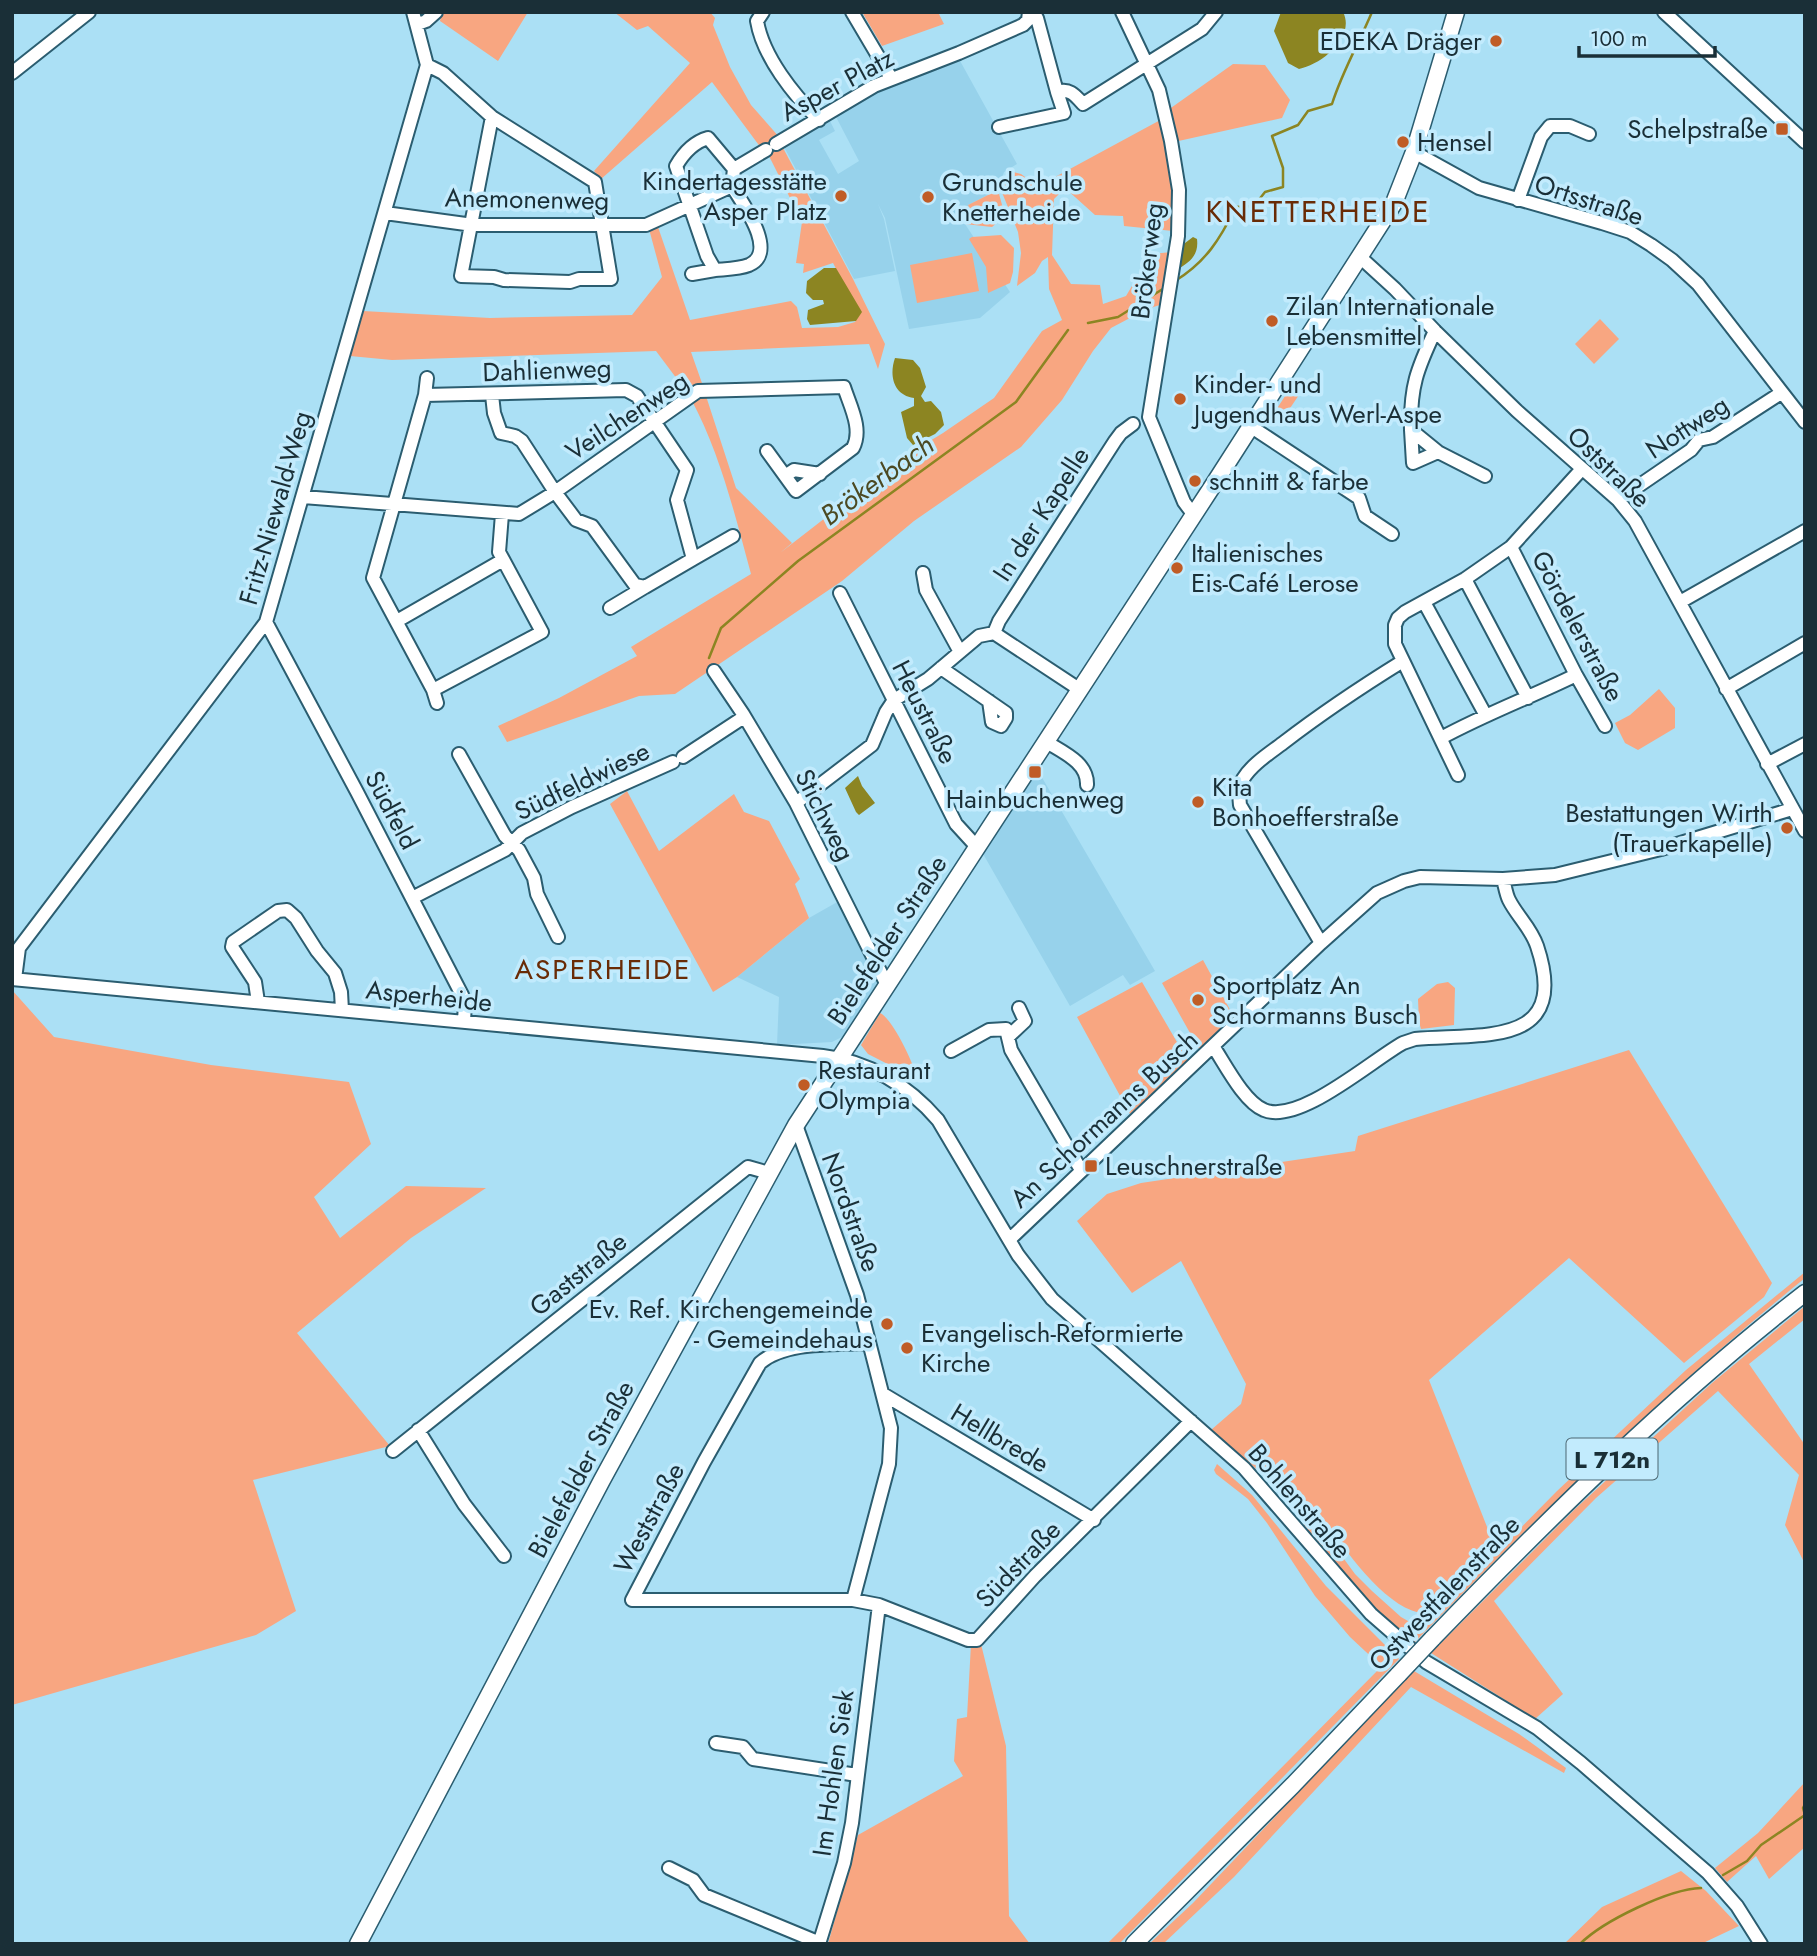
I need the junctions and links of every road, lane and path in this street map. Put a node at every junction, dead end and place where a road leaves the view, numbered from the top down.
1 (89, 12) edge
2 (436, 12) edge
3 (852, 12) edge
4 (1122, 12) edge
5 (1456, 12) edge
6 (1664, 12) edge
7 (1029, 13) edge
8 (760, 16) edge
9 (1210, 16) edge
10 (415, 18) edge
11 (427, 65) junction
12 (1148, 65) junction
13 (12, 73) edge
14 (891, 78) junction
15 (1057, 92) junction
16 (1083, 104) junction
17 (1064, 113) junction
18 (492, 117) junction
19 (819, 120) junction
20 (999, 127) dead end
21 (1589, 134) dead end
22 (1805, 142) edge
23 (1414, 152) junction
24 (734, 169) junction
25 (732, 186) junction
26 (1518, 200) junction
27 (689, 205) junction
28 (385, 213) junction
29 (602, 224) junction
30 (473, 226) junction
31 (1360, 257) junction
32 (715, 270) junction
33 (692, 274) dead end
34 (1434, 331) junction
35 (428, 378) dead end
36 (1781, 393) junction
37 (425, 395) junction
38 (492, 395) junction
39 (656, 421) junction
40 (1805, 422) edge
41 (1133, 424) dead end
42 (1250, 426) junction
43 (1411, 430) junction
44 (767, 452) dead end
45 (1438, 452) junction
46 (1581, 470) junction
47 (820, 474) junction
48 (785, 476) junction
49 (1485, 476) dead end
50 (555, 492) junction
51 (303, 498) junction
52 (1618, 500) junction
53 (393, 505) junction
54 (502, 514) junction
55 (1193, 514) junction
56 (1805, 531) edge
57 (1392, 534) dead end
58 (733, 536) dead end
59 (1511, 547) junction
60 (693, 559) junction
61 (503, 560) junction
62 (923, 573) dead end
63 (1465, 579) junction
64 (645, 587) junction
65 (840, 593) dead end
66 (1424, 602) junction
67 (1680, 602) junction
68 (610, 608) dead end
69 (397, 621) junction
70 (266, 622) junction
71 (554, 625) dead end
72 (542, 632) junction
73 (993, 633) junction
74 (1805, 643) edge
75 (960, 652) junction
76 (1403, 661) junction
77 (940, 668) junction
78 (714, 671) dead end
79 (1576, 674) junction
80 (1079, 689) junction
81 (1726, 689) junction
82 (433, 690) junction
83 (1528, 698) junction
84 (894, 700) junction
85 (989, 701) dead end
86 (437, 703) dead end
87 (1485, 714) junction
88 (744, 717) junction
89 (1605, 726) dead end
90 (1441, 738) junction
91 (1045, 741) junction
92 (1805, 744) edge
93 (459, 754) dead end
94 (1767, 764) junction
95 (1458, 775) dead end
96 (1087, 785) dead end
97 (796, 803) junction
98 (1793, 809) junction
99 (1805, 831) edge
100 (513, 843) junction
101 (977, 847) junction
102 (1503, 880) junction
103 (412, 898) junction
104 (558, 937) dead end
105 (1321, 943) junction
106 (13, 979) edge
107 (887, 985) junction
108 (258, 1002) junction
109 (1019, 1008) dead end
110 (342, 1010) junction
111 (464, 1022) junction
112 (1008, 1032) junction
113 (1213, 1046) junction
114 (951, 1051) dead end
115 (841, 1058) junction
116 (796, 1125) junction
117 (1081, 1170) junction
118 (769, 1173) junction
119 (1009, 1240) junction
120 (1805, 1293) edge
121 (868, 1343) junction
122 (883, 1394) junction
123 (1188, 1424) junction
124 (418, 1430) junction
125 (393, 1451) dead end
126 (1094, 1520) junction
127 (504, 1556) dead end
128 (853, 1600) junction
129 (879, 1605) junction
130 (716, 1743) dead end
131 (857, 1775) junction
132 (669, 1868) dead end
133 (820, 1943) edge
134 (358, 1944) edge
135 (1134, 1944) edge
136 (1761, 1944) edge

1 - 13 street
2 - 10 street, Fritz-Niewald-Weg
3 - 14 street
4 - 12 street, Brökerweg
5 - 23 main road, Bielefelder Straße
6 - 22 street
7 - 14 street, Asper Platz
7 - 15 street
8 - 19 street
9 - 12 street
10 - 11 street, Fritz-Niewald-Weg
11 - 18 street
11 - 28 street, Fritz-Niewald-Weg
12 - 16 street
12 - 55 street, Brökerweg
14 - 19 street, Asper Platz
15 - 16 street
15 - 17 street
16 - 17 street
17 - 20 street
18 - 29 street
18 - 30 street
19 - 24 street, Asper Platz
21 - 26 street
23 - 26 street, Ortsstraße
23 - 31 main road, Bielefelder Straße
24 - 25 street
24 - 27 street
25 - 27 street, Anemonenweg
25 - 32 street
26 - 36 street, Ortsstraße
27 - 29 street, Anemonenweg
27 - 32 street
28 - 30 street, Anemonenweg
28 - 51 street, Fritz-Niewald-Weg
29 - 30 street, Anemonenweg
29 - 30 street
31 - 34 street, Oststraße
31 - 42 main road, Bielefelder Straße
32 - 33 street
34 - 43 street
34 - 46 street, Oststraße
35 - 37 street
36 - 40 street, Ortsstraße
36 - 52 street, Nottweg
37 - 38 street, Dahlienweg
37 - 53 street
38 - 39 street, Dahlienweg
38 - 50 street
39 - 47 street, Veilchenweg
39 - 50 street, Veilchenweg
39 - 60 street, Dahlienweg
41 - 73 street, In der Kapelle
42 - 55 main road, Bielefelder Straße
42 - 57 street
43 - 45 street
43 - 45 street
44 - 48 street
45 - 49 street
46 - 52 street, Oststraße
46 - 59 street
47 - 48 street
47 - 48 street, Veilchenweg
50 - 54 street, Veilchenweg
50 - 64 street
51 - 53 street, Veilchenweg
51 - 70 street, Fritz-Niewald-Weg
52 - 67 street, Oststraße
53 - 54 street, Veilchenweg
53 - 69 street
54 - 61 street
55 - 80 main road, Bielefelder Straße
56 - 67 street
58 - 60 street
59 - 63 street
59 - 79 street, Gördelerstraße
60 - 64 street
61 - 69 street
61 - 72 street
62 - 75 street
63 - 66 street
63 - 83 street
64 - 68 street
65 - 84 street, Heustraße
66 - 76 street
66 - 87 street
67 - 81 street, Oststraße
69 - 82 street
70 - 103 street, Südfeld
70 - 106 street, Fritz-Niewald-Weg
71 - 72 street
72 - 82 street
73 - 75 street
73 - 80 street
74 - 81 street
75 - 77 street
76 - 90 street
76 - 105 street
77 - 84 street
77 - 85 street
78 - 88 street, Stichweg
79 - 83 street
79 - 89 street, Gördelerstraße
80 - 91 main road, Bielefelder Straße
81 - 94 street, Oststraße
82 - 86 street
83 - 87 street
84 - 97 street
84 - 101 street, Heustraße
87 - 90 street
88 - 97 street, Stichweg
88 - 100 street, Südfeldwiese
90 - 95 street
91 - 96 street
91 - 101 main road, Bielefelder Straße
92 - 94 street
93 - 100 street, Südfeldwiese
94 - 98 street, Oststraße
97 - 107 street, Stichweg
98 - 99 street, Oststraße
98 - 102 street, An Schormanns Busch
100 - 103 street, Südfeldwiese
100 - 104 street
101 - 107 main road, Bielefelder Straße
102 - 105 street, An Schormanns Busch
102 - 113 street
103 - 111 street, Südfeld
105 - 113 street, An Schormanns Busch
106 - 108 street, Asperheide
107 - 115 main road, Bielefelder Straße
108 - 110 street, Asperheide
108 - 110 street
109 - 112 street
110 - 111 street, Asperheide
111 - 115 street, Asperheide
112 - 114 street
112 - 117 street
113 - 117 street, An Schormanns Busch
115 - 116 main road, Bielefelder Straße
115 - 119 street, Bohlenstraße
116 - 118 main road, Bielefelder Straße
116 - 121 street, Nordstraße
117 - 119 street, An Schormanns Busch
118 - 124 street, Gaststraße
118 - 134 main road, Bielefelder Straße
119 - 123 street, Bohlenstraße
120 - 135 main road, Ostwestfalenstraße / L 712n, bridge
121 - 122 street, Nordstraße
121 - 128 street, Weststraße
122 - 126 street, Hellbrede
122 - 128 street, Nordstraße
123 - 126 street, Südstraße
123 - 136 street, Bohlenstraße
124 - 125 street, Gaststraße
124 - 127 street
126 - 129 street, Südstraße
128 - 129 street, Südstraße
129 - 131 street, Im Hohlen Siek
130 - 131 street
131 - 133 street, Im Hohlen Siek
132 - 133 street

